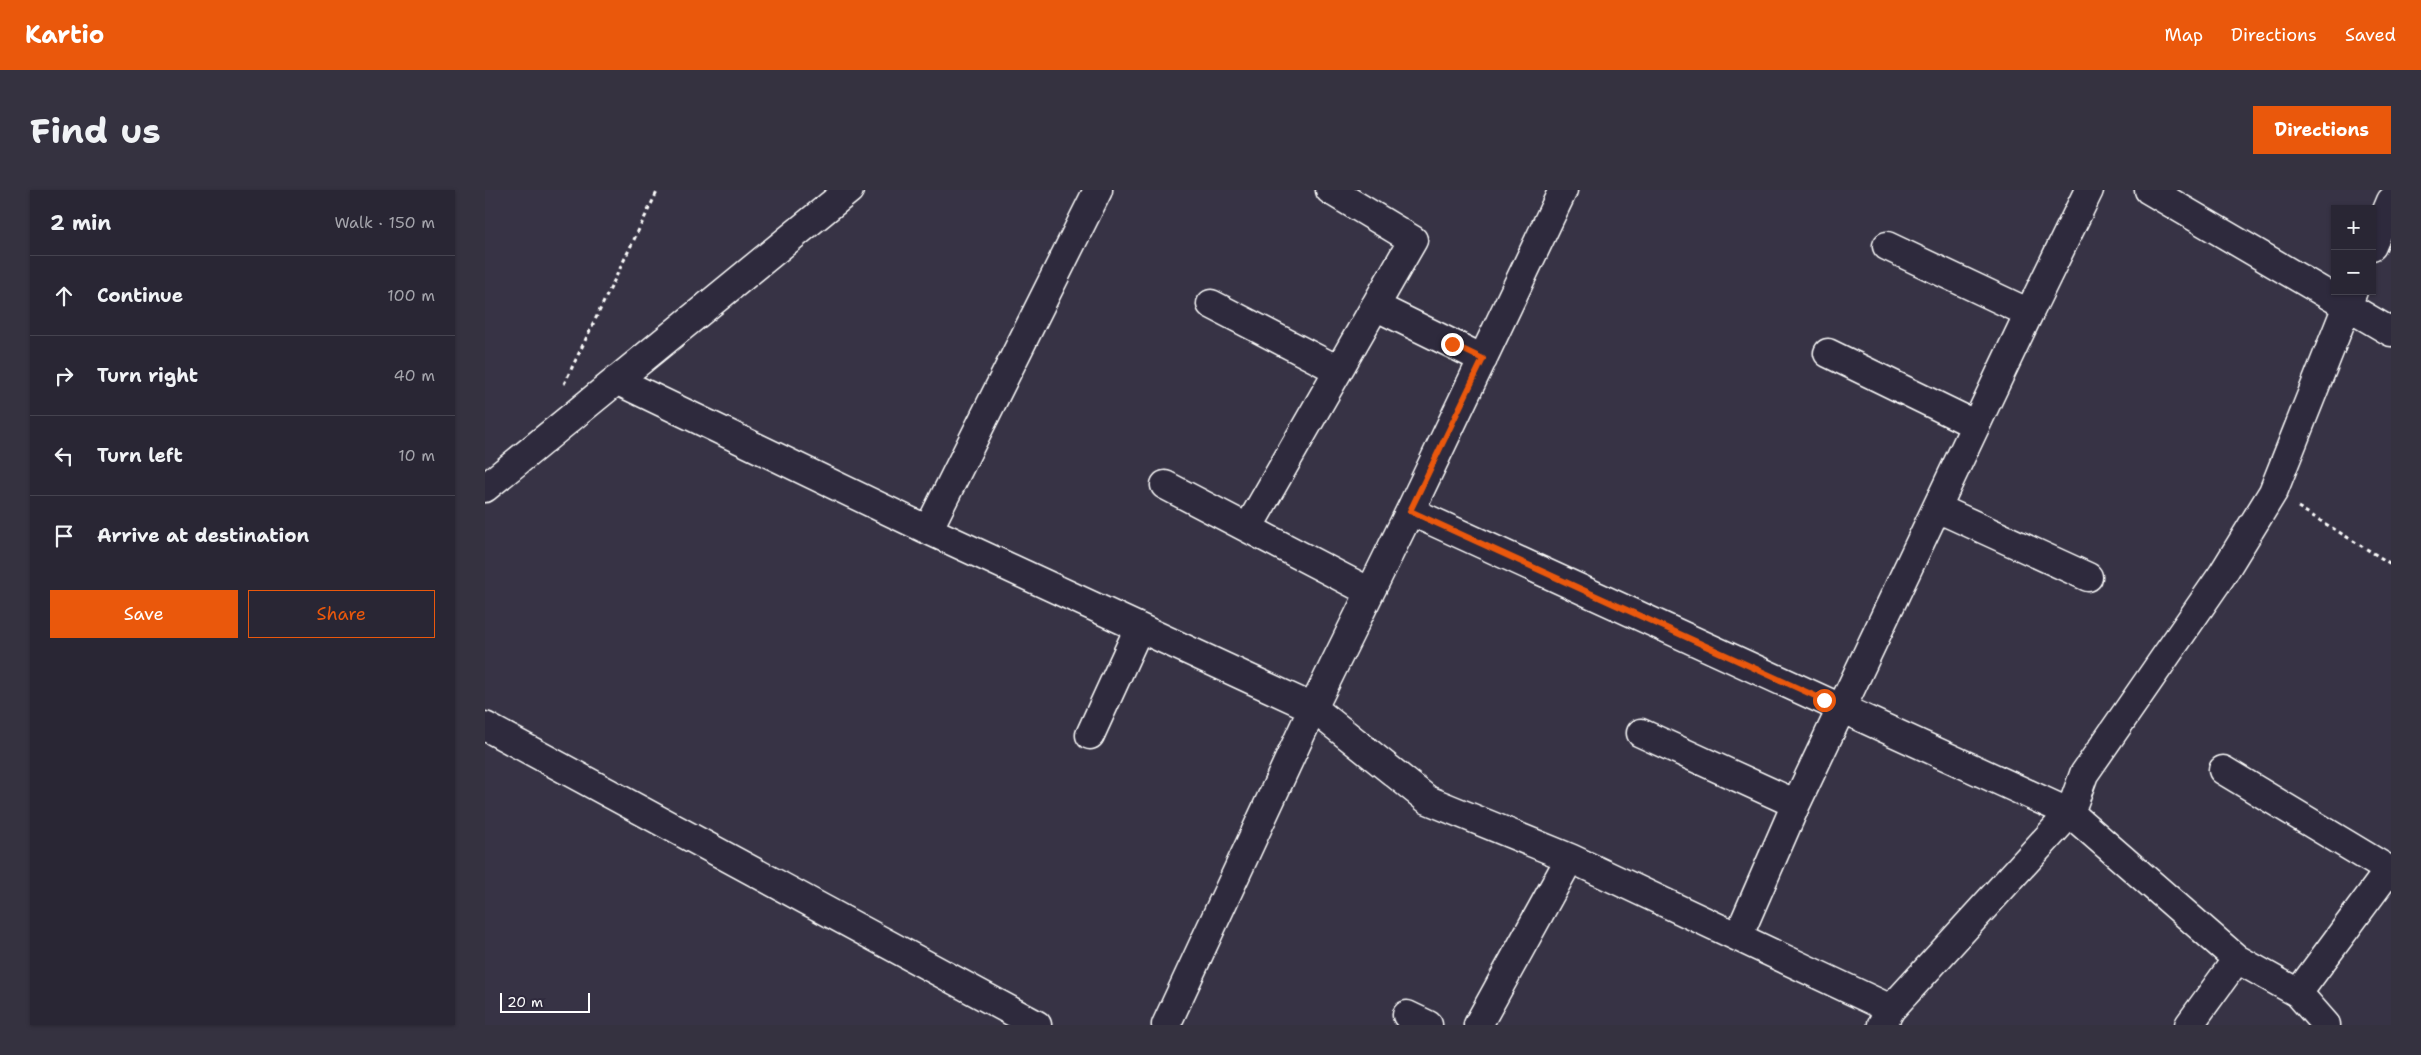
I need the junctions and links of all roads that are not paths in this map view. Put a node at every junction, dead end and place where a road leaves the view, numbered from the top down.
1 (849, 190) edge
2 (1097, 190) edge
3 (1329, 190) edge
4 (1563, 190) edge
5 (2089, 190) edge
6 (2149, 190) edge
7 (2391, 201) edge
8 (2376, 237) edge
9 (1887, 246) dead end
10 (2351, 299) edge
11 (1211, 304) dead end
12 (1375, 306) junction
13 (2029, 313) junction
14 (2391, 332) edge
15 (1828, 353) dead end
16 (1483, 359) junction
17 (1338, 370) junction
18 (616, 380) junction
19 (1976, 425) junction
20 (1165, 484) dead end
21 (485, 488) edge
22 (1937, 508) junction
23 (1410, 511) junction
24 (1248, 528) junction
25 (928, 530) junction
26 (2088, 577) dead end
27 (1371, 592) junction
28 (1139, 628) junction
29 (1313, 708) junction
30 (1842, 708) junction
31 (485, 726) edge
32 (1641, 733) dead end
33 (1089, 735) dead end
34 (2223, 770) dead end
35 (1796, 804) junction
36 (2070, 813) junction
37 (1570, 858) junction
38 (2390, 870) edge
39 (1738, 937) junction
40 (2237, 959) junction
41 (2298, 993) junction
42 (1886, 1017) edge
43 (1037, 1025) edge
44 (1166, 1025) edge
45 (1478, 1025) edge
46 (2189, 1025) edge
47 (2326, 1025) edge

1 - 18 street
2 - 25 street
3 - 12 street
4 - 16 street
5 - 13 street
6 - 10 street
7 - 8 street
9 - 13 street
10 - 14 street
10 - 36 street
11 - 17 street
12 - 16 street
12 - 17 street
13 - 19 street
15 - 19 street
16 - 23 street
17 - 24 street
18 - 21 street
18 - 25 street
19 - 22 street
20 - 24 street
22 - 26 street
22 - 30 street
23 - 27 street
23 - 30 street
24 - 27 street
25 - 28 street
27 - 29 street
28 - 29 street
28 - 33 street
29 - 37 street
29 - 44 street
30 - 35 street
30 - 36 street
31 - 43 street
32 - 35 street
34 - 38 street
35 - 39 street
36 - 40 street
36 - 42 street
37 - 39 street
37 - 45 street
38 - 41 street
39 - 42 street
40 - 41 street
40 - 46 street
41 - 47 street

